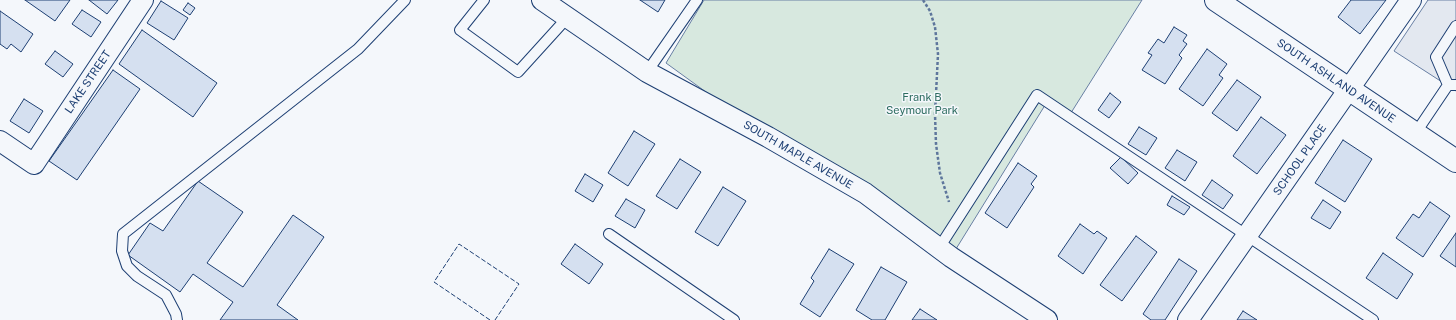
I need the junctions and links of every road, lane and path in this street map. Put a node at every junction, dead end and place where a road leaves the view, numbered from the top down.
1 (143, 0) edge
2 (405, 0) edge
3 (484, 0) edge
4 (542, 0) edge
5 (697, 0) edge
6 (923, 0) edge
7 (1216, 0) edge
8 (1411, 0) edge
9 (567, 18) junction
10 (1456, 26) edge
11 (647, 72) junction
12 (1452, 85) edge
13 (1349, 89) junction
14 (1415, 134) junction
15 (0, 141) edge
16 (1456, 161) edge
17 (950, 206) dead end
18 (609, 234) dead end
19 (1247, 236) junction
20 (939, 248) junction
21 (177, 320) edge
22 (734, 320) edge
23 (1048, 320) edge
24 (1188, 320) edge
25 (1373, 320) edge

1 - 15 street, LAKE STREET
2 - 21 lane
3 - 9 lane
4 - 9 street, SOUTH MAPLE AVENUE
5 - 11 lane
6 - 17 path
7 - 13 main road, SOUTH ASHLAND AVENUE
8 - 13 street, SCHOOL PLACE
9 - 11 street, SOUTH MAPLE AVENUE
10 - 12 lane
11 - 20 street, SOUTH MAPLE AVENUE
12 - 14 lane
13 - 14 main road, SOUTH ASHLAND AVENUE
13 - 19 street, SCHOOL PLACE
14 - 16 main road, SOUTH ASHLAND AVENUE
18 - 22 lane
19 - 20 lane
19 - 24 street, SCHOOL PLACE
19 - 25 lane
20 - 23 street, SOUTH MAPLE AVENUE

